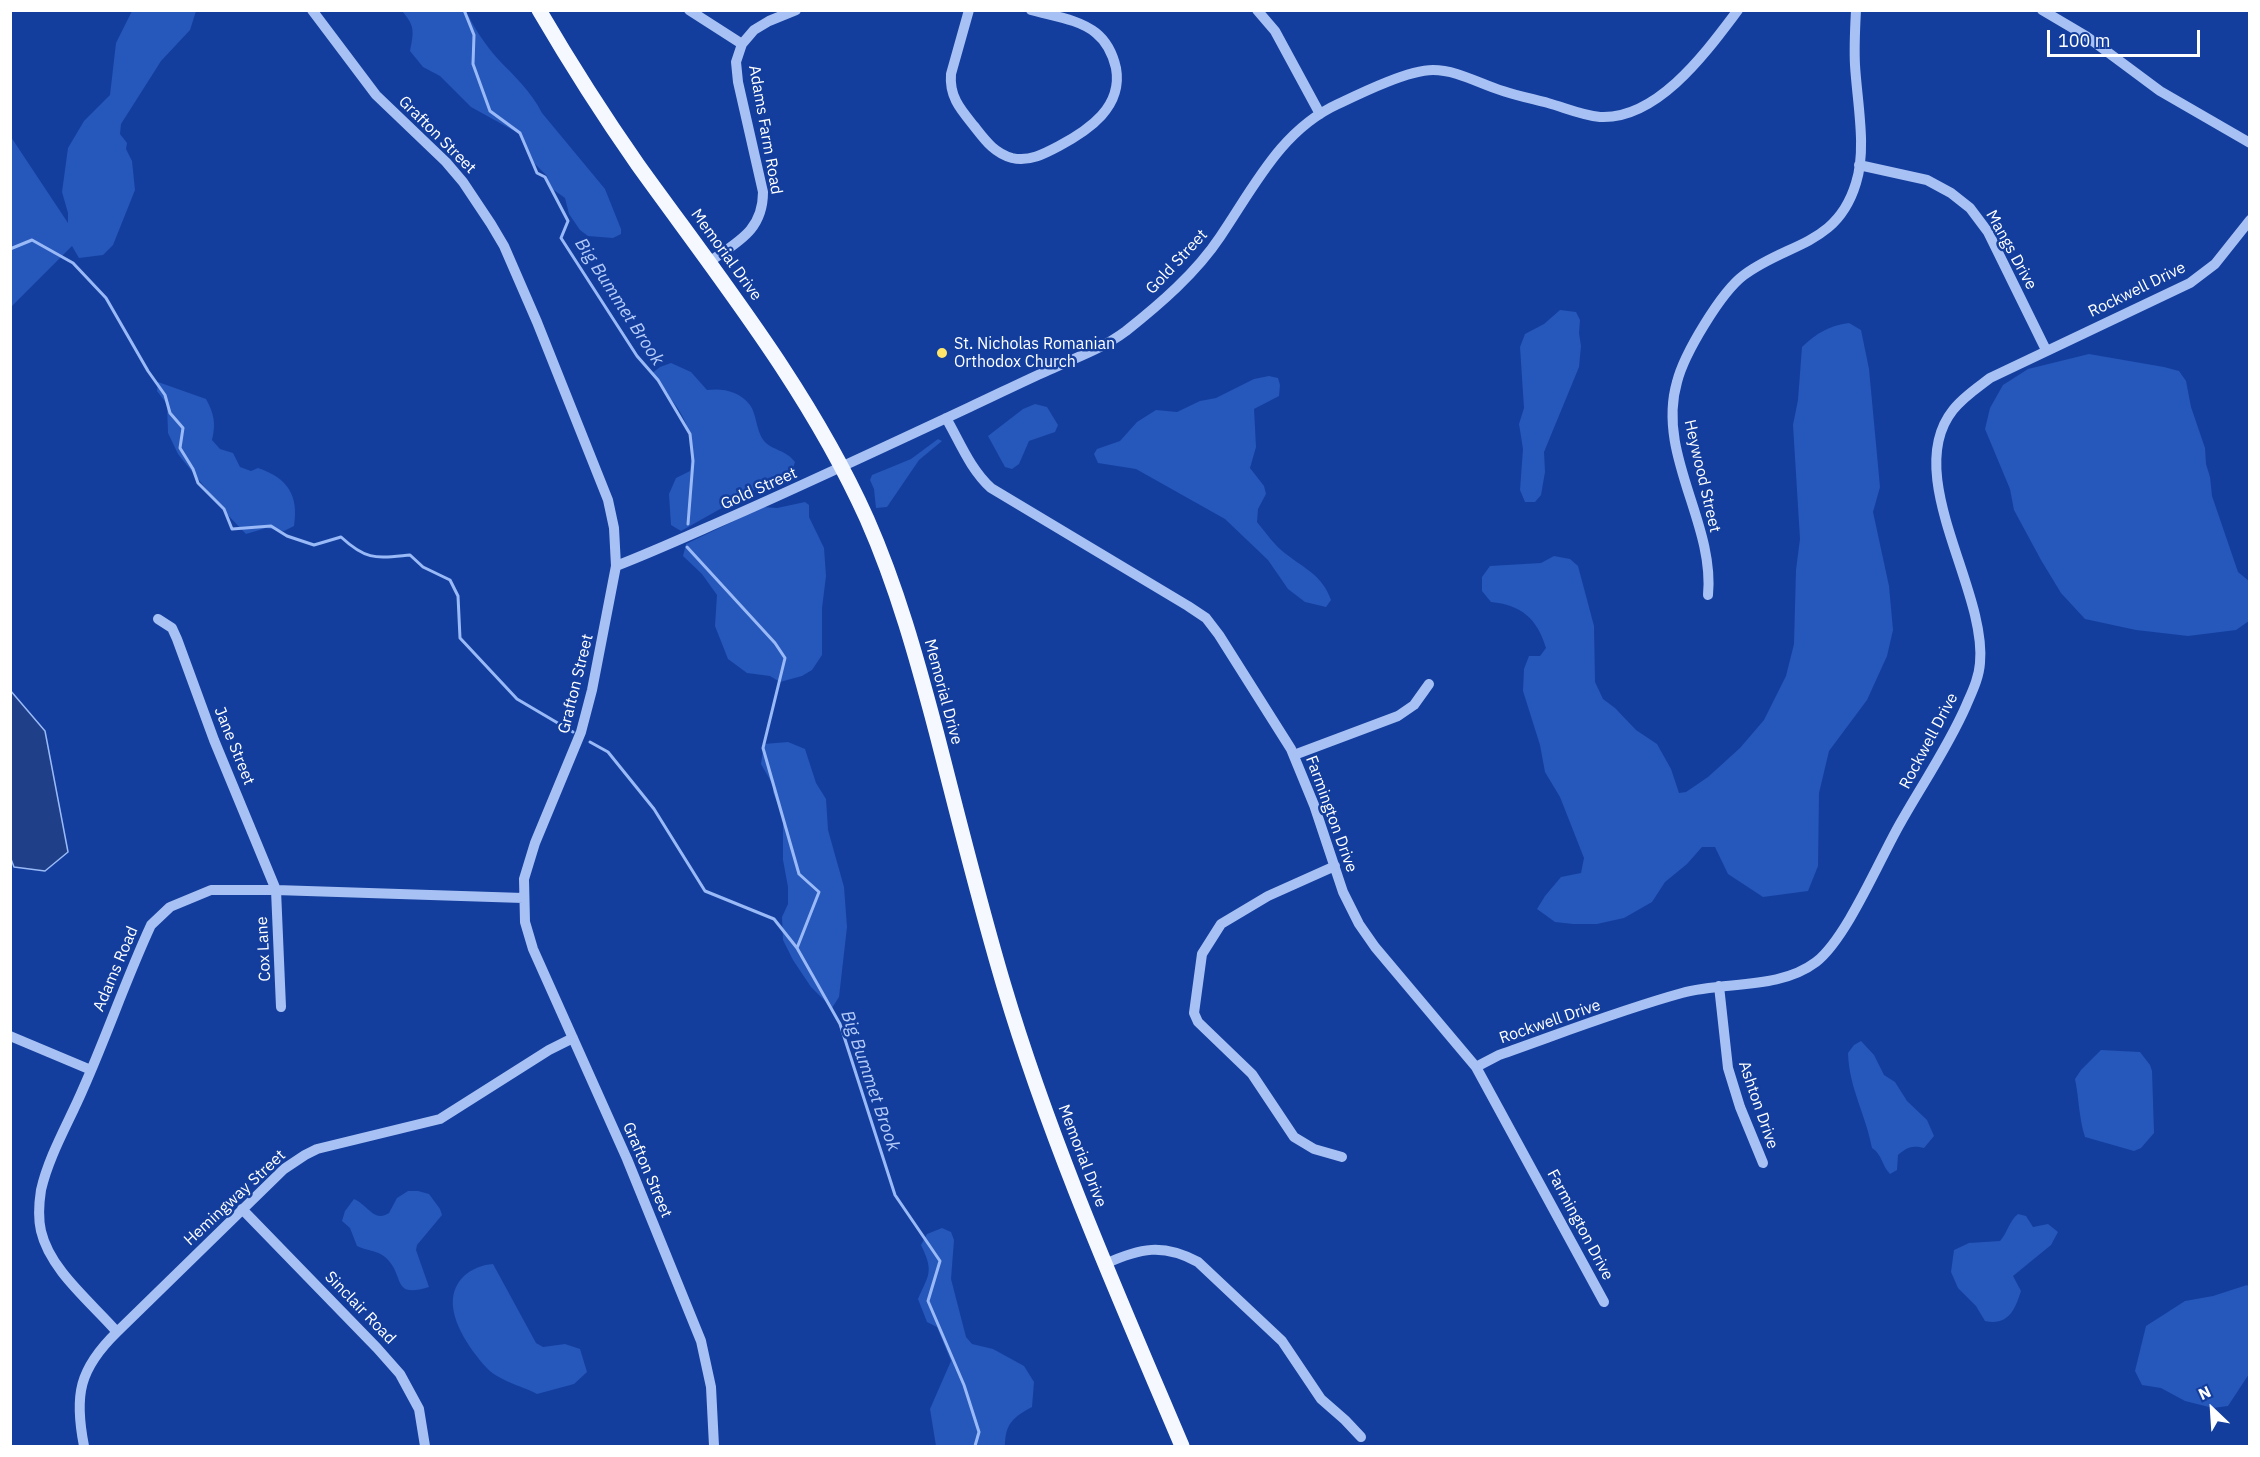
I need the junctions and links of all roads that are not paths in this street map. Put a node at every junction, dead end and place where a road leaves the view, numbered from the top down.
1 (312, 10) edge
2 (539, 10) edge
3 (689, 10) edge
4 (796, 10) edge
5 (969, 10) edge
6 (1031, 10) edge
7 (1257, 10) edge
8 (1738, 10) edge
9 (1856, 10) edge
10 (2042, 10) edge
11 (2066, 10) edge
12 (2060, 20) junction
13 (742, 44) junction
14 (1320, 114) junction
15 (2250, 143) edge
16 (1859, 165) junction
17 (2250, 220) edge
18 (708, 262) junction
19 (2046, 350) junction
20 (946, 418) junction
21 (843, 468) junction
22 (616, 566) junction
23 (1708, 595) dead end
24 (158, 619) dead end
25 (1429, 684) dead end
26 (1294, 755) junction
27 (1335, 866) junction
28 (276, 890) junction
29 (523, 898) junction
30 (1719, 986) junction
31 (281, 1007) dead end
32 (10, 1036) edge
33 (573, 1038) junction
34 (1476, 1067) junction
35 (91, 1070) junction
36 (1342, 1157) dead end
37 (1763, 1163) dead end
38 (242, 1209) junction
39 (1105, 1264) junction
40 (1604, 1302) dead end
41 (117, 1332) junction
42 (1361, 1437) dead end
43 (84, 1446) edge
44 (425, 1446) edge
45 (714, 1446) edge
46 (1182, 1446) edge

1 - 22 street, Grafton Street
2 - 18 main road, Memorial Drive
3 - 13 street
4 - 13 street, Adams Farm Road
5 - 6 street
7 - 14 street
8 - 14 street, Gold Street
9 - 16 street, Heywood Street
10 - 12 street
11 - 12 street
12 - 15 street
13 - 18 street, Adams Farm Road
14 - 20 street, Gold Street
16 - 19 street, Mangs Drive
16 - 23 street, Heywood Street
17 - 19 street, Rockwell Drive
18 - 21 main road, Memorial Drive
19 - 30 street, Rockwell Drive
20 - 21 street, Gold Street
20 - 26 street, Farmington Drive
21 - 22 street, Gold Street
21 - 39 main road, Memorial Drive
22 - 29 street, Grafton Street
24 - 28 street, Jane Street
25 - 26 street
26 - 27 street, Farmington Drive
27 - 34 street, Farmington Drive
27 - 36 street
28 - 29 street, Adams Road
28 - 31 street, Cox Lane
28 - 35 street, Adams Road
29 - 33 street, Grafton Street
30 - 34 street, Rockwell Drive
30 - 37 street, Ashton Drive
32 - 35 street
33 - 38 street, Hemingway Street
33 - 45 street, Grafton Street
34 - 40 street, Farmington Drive
35 - 41 street, Adams Road
38 - 41 street, Hemingway Street
38 - 44 street, Sinclair Road
39 - 42 street
39 - 46 main road, Memorial Drive
41 - 43 street, Hemingway Street

